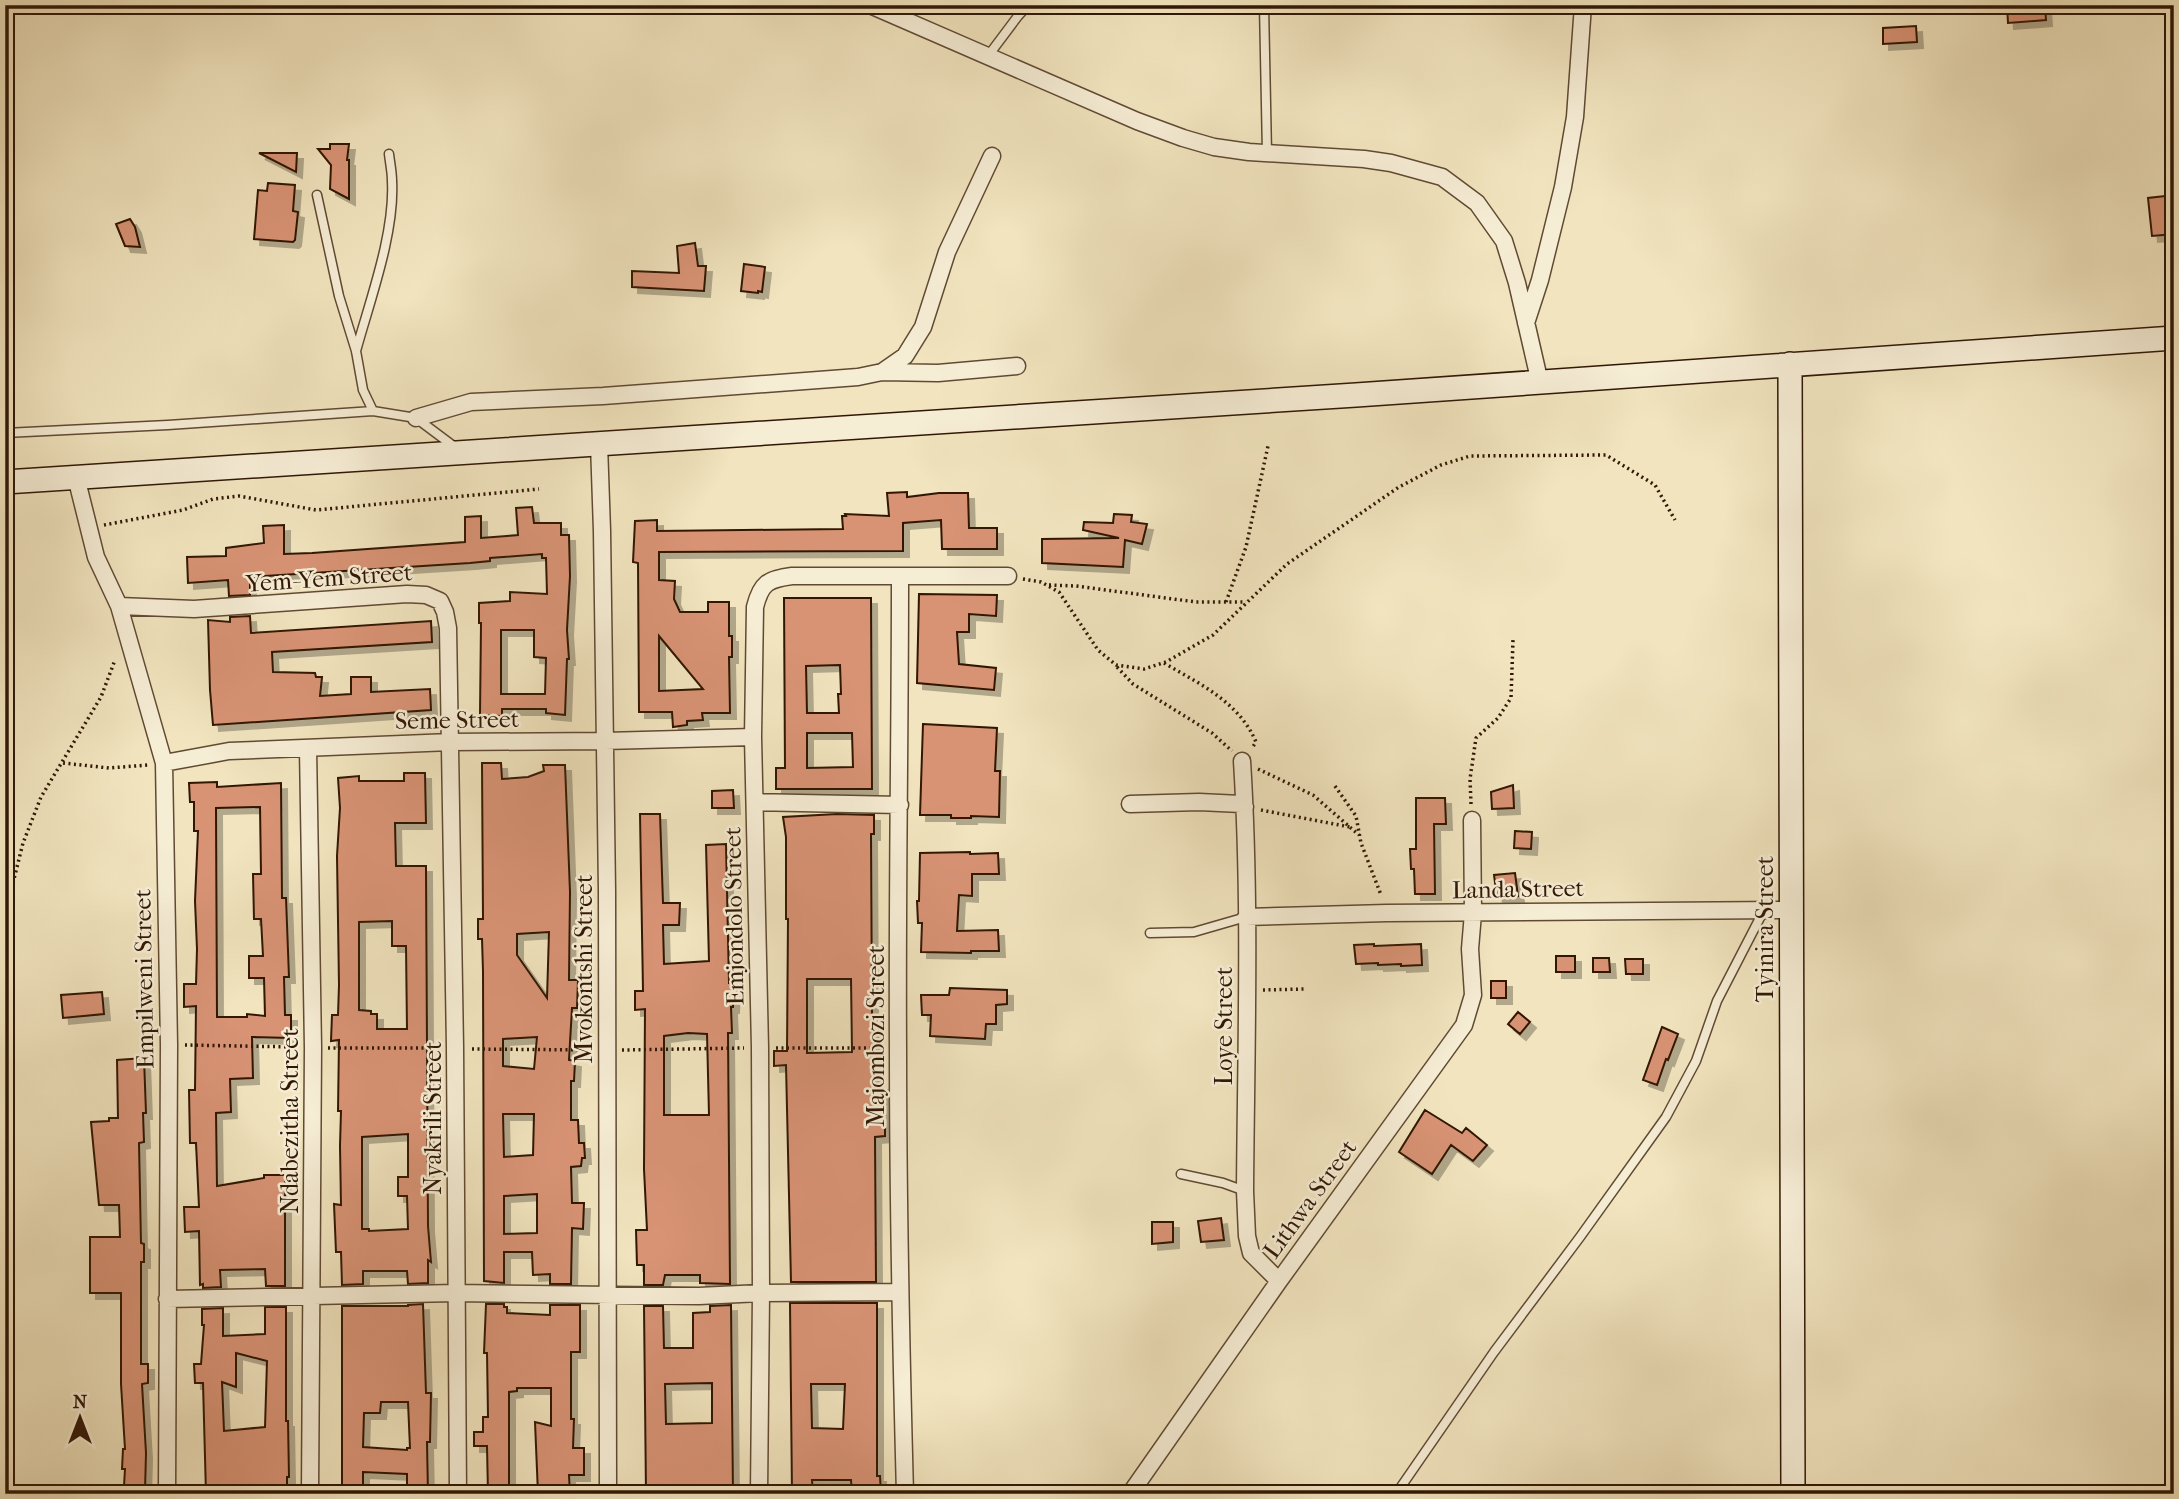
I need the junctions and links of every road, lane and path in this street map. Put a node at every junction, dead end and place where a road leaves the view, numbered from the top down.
1 (870, 5) edge
2 (1028, 5) edge
3 (1264, 5) edge
4 (1583, 5) edge
5 (988, 56) junction
6 (388, 154) dead end
7 (1267, 154) junction
8 (992, 156) dead end
9 (317, 195) dead end
10 (1526, 323) junction
11 (2172, 337) edge
12 (356, 351) junction
13 (1790, 364) junction
14 (1017, 366) dead end
15 (882, 372) junction
16 (1540, 383) junction
17 (373, 411) junction
18 (416, 418) junction
19 (5, 433) edge
20 (599, 444) junction
21 (1268, 446) dead end
22 (462, 452) junction
23 (76, 477) junction
24 (5, 482) edge
25 (539, 489) dead end
26 (1675, 520) dead end
27 (88, 528) junction
28 (1007, 576) joint
29 (900, 577) junction
30 (1047, 585) junction
31 (1248, 601) junction
32 (1226, 602) junction
33 (119, 606) junction
34 (1513, 640) dead end
35 (116, 653) dead end
36 (1164, 663) junction
37 (1116, 666) junction
38 (752, 737) junction
39 (451, 741) junction
40 (605, 741) junction
41 (308, 748) junction
42 (1242, 761) junction
43 (63, 763) junction
44 (164, 764) junction
45 (1335, 786) dead end
46 (755, 802) junction
47 (1130, 804) dead end
48 (900, 806) junction
49 (1245, 807) junction
50 (1472, 820) joint
51 (1350, 827) junction
52 (1359, 835) junction
53 (1765, 909) junction
54 (1791, 910) junction
55 (1387, 913) junction
56 (1473, 913) junction
57 (5, 915) edge
58 (1246, 917) junction
59 (1150, 933) dead end
60 (1304, 989) dead end
61 (1247, 990) junction
62 (169, 1045) junction
63 (313, 1048) junction
64 (456, 1048) junction
65 (760, 1048) junction
66 (898, 1048) junction
67 (607, 1050) junction
68 (1181, 1174) dead end
69 (1245, 1191) junction
70 (1279, 1281) junction
71 (900, 1292) junction
72 (456, 1293) junction
73 (761, 1293) junction
74 (609, 1295) junction
75 (311, 1297) junction
76 (167, 1300) junction
77 (167, 1494) edge
78 (310, 1494) edge
79 (458, 1494) edge
80 (608, 1494) edge
81 (759, 1494) edge
82 (905, 1494) edge
83 (1130, 1494) edge
84 (1396, 1494) edge
85 (1793, 1494) edge

1 - 5 street
2 - 5 lane
3 - 7 lane
4 - 10 street
5 - 7 street
6 - 12 lane
7 - 10 street
8 - 15 street
9 - 12 lane
10 - 16 street
11 - 13 main road
12 - 17 lane
13 - 16 main road
13 - 54 main road, Tyinira Street
14 - 15 street
15 - 18 street
16 - 20 main road
17 - 18 lane
17 - 19 lane
18 - 22 lane
20 - 22 main road
20 - 40 street, Mvokontshi Street
21 - 32 path
22 - 23 main road
23 - 24 main road
23 - 27 street, Empilweni Street
25 - 27 path
26 - 31 path
27 - 33 street, Empilweni Street
28 - 29 street, Emjondolo Street
28 - 30 path
29 - 38 street, Emjondolo Street
29 - 48 street, Majombozi Street
30 - 32 path
30 - 37 path
31 - 32 path
31 - 36 path
33 - 39 street, Yem-Yem Street
33 - 44 street, Empilweni Street
34 - 50 path
35 - 43 path
36 - 37 path
36 - 42 path
37 - 42 path
38 - 40 street, Seme Street
38 - 46 street, Emjondolo Street
39 - 40 street, Seme Street
39 - 41 street, Seme Street
39 - 64 street, Nyakrili Street
40 - 67 street, Mvokontshi Street
41 - 44 street, Seme Street
41 - 63 street, Ndabezitha Street
42 - 49 street, Loye Street
42 - 51 path
43 - 44 path
43 - 57 path
44 - 62 street, Empilweni Street
45 - 52 path
46 - 48 street
46 - 65 street, Emjondolo Street
47 - 49 street
48 - 66 street, Majombozi Street
49 - 51 path
49 - 58 street, Loye Street
50 - 56 street, Lithwa Street
51 - 52 path
52 - 55 path
53 - 54 street, Landa Street
53 - 56 street, Landa Street
53 - 84 lane
54 - 85 main road, Tyinira Street
55 - 56 street, Landa Street
55 - 58 street, Landa Street
56 - 70 street, Lithwa Street
58 - 59 lane
58 - 61 street, Loye Street
60 - 61 path
61 - 69 street, Loye Street
62 - 63 path
62 - 76 street, Empilweni Street
63 - 64 path
63 - 75 street, Ndabezitha Street
64 - 67 path
64 - 72 street, Nyakrili Street
65 - 66 path
65 - 67 path
65 - 73 street, Emjondolo Street
66 - 71 street, Majombozi Street
67 - 74 street, Mvokontshi Street
68 - 69 lane
69 - 70 street, Loye Street
70 - 83 street, Lithwa Street
71 - 73 street
71 - 82 street, Majombozi Street
72 - 74 street
72 - 75 street
72 - 79 street, Nyakrili Street
73 - 74 street
73 - 81 street, Emjondolo Street
74 - 80 street, Mvokontshi Street
75 - 76 street
75 - 78 street, Ndabezitha Street
76 - 77 street, Empilweni Street

